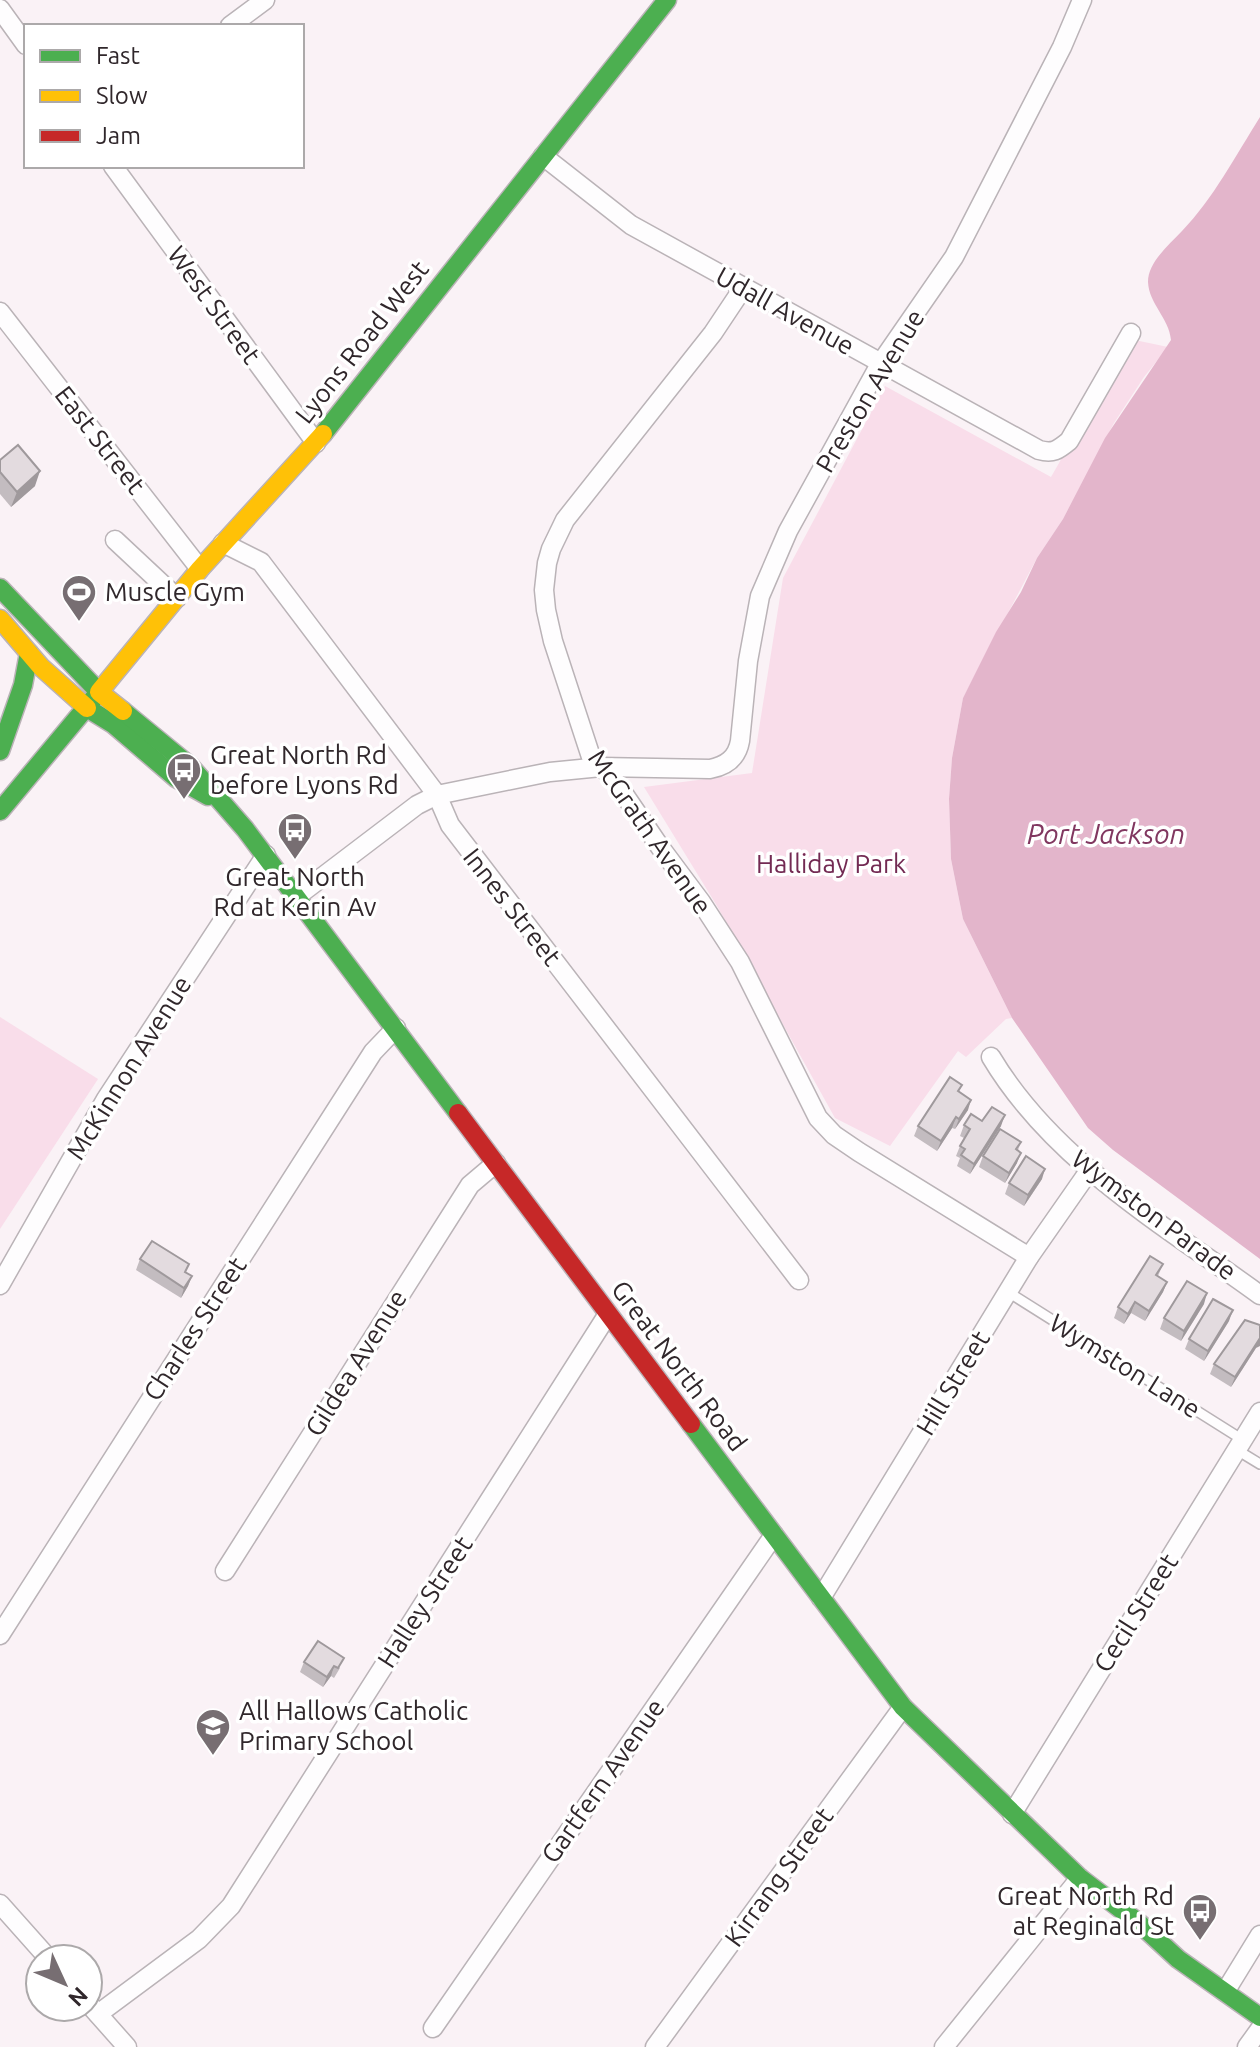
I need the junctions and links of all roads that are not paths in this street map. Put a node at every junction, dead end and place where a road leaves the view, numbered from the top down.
1 (265, 0) edge
2 (667, 0) edge
3 (1082, 0) edge
4 (0, 9) edge
5 (233, 24) edge
6 (24, 42) edge
7 (543, 156) junction
8 (114, 168) edge
9 (743, 288) junction
10 (0, 312) edge
11 (1131, 333) dead end
12 (880, 364) junction
13 (316, 443) junction
14 (115, 540) dead end
15 (223, 543) junction
16 (200, 569) junction
17 (0, 588) edge
18 (177, 598) junction
19 (0, 619) edge
20 (29, 653) junction
21 (99, 692) junction
22 (87, 708) junction
23 (0, 751) edge
24 (601, 767) junction
25 (437, 795) junction
26 (219, 801) junction
27 (0, 811) edge
28 (266, 855) junction
29 (296, 897) junction
30 (396, 1028) junction
31 (991, 1057) dead end
32 (496, 1163) junction
33 (1089, 1171) junction
34 (1029, 1257) junction
35 (799, 1280) dead end
36 (0, 1285) edge
37 (1008, 1292) junction
38 (1260, 1295) edge
39 (608, 1314) junction
40 (1260, 1412) edge
41 (1240, 1445) junction
42 (1260, 1464) edge
43 (774, 1535) junction
44 (225, 1571) dead end
45 (821, 1598) junction
46 (0, 1635) edge
47 (903, 1707) junction
48 (1012, 1814) junction
49 (1080, 1878) junction
50 (0, 1904) edge
51 (1260, 1935) edge
52 (35, 1943) edge
53 (1228, 1986) junction
54 (104, 2001) edge
55 (1260, 2001) edge
56 (1260, 2017) edge
57 (104, 2021) edge
58 (433, 2028) dead end
59 (1260, 2029) edge
60 (127, 2047) edge
61 (655, 2047) edge
62 (944, 2047) edge
63 (1247, 2047) edge

1 - 5 street
2 - 7 main road, Lyons Road West
3 - 12 street, Preston Avenue
4 - 6 street
7 - 9 street, Udall Avenue
7 - 13 main road, Lyons Road West
8 - 13 street, West Street
9 - 12 street, Udall Avenue
9 - 24 street, McGrath Avenue
10 - 16 street, East Street
11 - 12 street, Udall Avenue
12 - 24 street, Preston Avenue
13 - 15 main road, Lyons Road West
14 - 18 street
15 - 16 main road, Lyons Road West
15 - 25 street, Innes Street
16 - 18 main road, Lyons Road West
17 - 21 main road, Great North Road
18 - 21 main road, Lyons Road West
19 - 20 main road, Great North Road
20 - 22 main road, Great North Road
20 - 23 main road
21 - 22 main road, Lyons Road West
21 - 26 main road, Great North Road
22 - 26 main road, Great North Road
22 - 27 main road, Lyons Road West
24 - 25 street
24 - 34 street, McGrath Avenue
25 - 29 street
25 - 35 street, Innes Street
26 - 28 main road, Great North Road
28 - 29 main road, Great North Road
28 - 36 street, McKinnon Avenue
29 - 30 main road, Great North Road
30 - 32 main road, Great North Road
30 - 46 street, Charles Street
31 - 33 street, Wymston Parade
32 - 39 main road, Great North Road
32 - 44 street, Gildea Avenue
33 - 34 street, Hill Street
33 - 38 street, Wymston Parade
34 - 37 street, Hill Street
37 - 41 lane, Wymston Lane
37 - 45 street, Hill Street
39 - 43 main road, Great North Road
39 - 54 street, Halley Street
40 - 41 street, Cecil Street
41 - 42 lane, Wymston Lane
41 - 48 street, Cecil Street
43 - 45 main road, Great North Road
43 - 58 street, Gartfern Avenue
45 - 47 main road, Great North Road
47 - 48 main road, Great North Road
47 - 61 street, Kirrang Street
48 - 49 main road, Great North Road
49 - 53 main road, Great North Road
49 - 62 street
50 - 52 street
51 - 53 street
53 - 55 main road, Great North Road
53 - 56 main road, Great North Road
57 - 60 street
59 - 63 street

